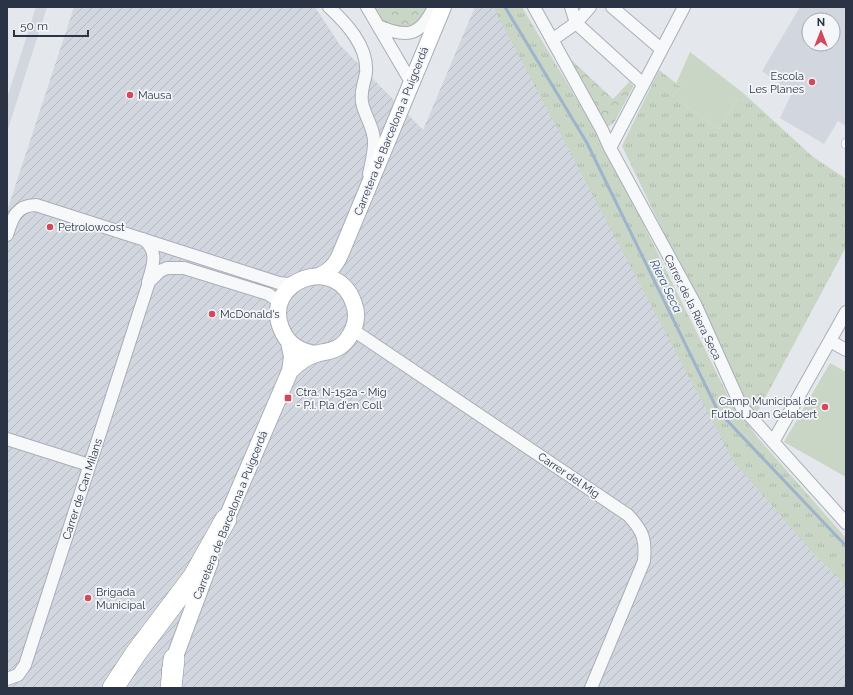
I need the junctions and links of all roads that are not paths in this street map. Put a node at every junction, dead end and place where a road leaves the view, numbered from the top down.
1 (328, 7) edge
2 (367, 7) edge
3 (434, 7) edge
4 (443, 7) edge
5 (534, 7) edge
6 (571, 7) edge
7 (590, 7) edge
8 (612, 7) edge
9 (684, 7) edge
10 (576, 23) junction
11 (378, 26) junction
12 (552, 40) junction
13 (661, 49) junction
14 (411, 82) junction
15 (643, 84) junction
16 (610, 148) junction
17 (366, 190) junction
18 (7, 235) edge
19 (142, 238) junction
20 (176, 249) junction
21 (340, 255) junction
22 (184, 268) junction
23 (319, 276) junction
24 (298, 281) junction
25 (343, 286) junction
26 (146, 290) junction
27 (846, 312) edge
28 (278, 315) junction
29 (353, 330) junction
30 (830, 341) junction
31 (289, 342) junction
32 (846, 350) edge
33 (316, 354) junction
34 (290, 371) junction
35 (7, 439) edge
36 (773, 442) junction
37 (89, 465) junction
38 (226, 519) junction
39 (846, 523) edge
40 (174, 659) junction
41 (7, 679) edge
42 (114, 688) edge
43 (163, 688) edge
44 (171, 688) edge
45 (591, 688) edge

1 - 17 street
2 - 11 street
3 - 11 street
4 - 14 main road, Carretera de Barcelona a Puigcerdá
5 - 12 street, Carrer de la Riera Seca
6 - 10 street
7 - 10 street
8 - 13 street
9 - 13 street
10 - 12 street
10 - 15 street
11 - 14 street
12 - 16 street, Carrer de la Riera Seca
13 - 15 street
14 - 17 main road, Carretera de Barcelona a Puigcerdá
15 - 16 street
16 - 36 street, Carrer de la Riera Seca
17 - 21 main road, Carretera de Barcelona a Puigcerdá
18 - 19 street
19 - 20 street
19 - 26 street, Carrer de Can Milans
20 - 22 street, Carrer de Can Milans
20 - 24 street
21 - 23 main road, Carretera de Barcelona a Puigcerdá
21 - 25 main road, Carretera de Barcelona a Puigcerdá
22 - 26 street, Carrer de Can Milans
22 - 28 street, Carrer de Can Milans
23 - 24 main road
23 - 25 main road
24 - 28 main road
25 - 29 main road
26 - 37 street, Carrer de Can Milans
27 - 30 street
28 - 31 main road
29 - 33 main road
29 - 45 street, Carrer del Mig
30 - 32 street
30 - 36 street
31 - 33 main road
31 - 34 main road, Carretera de Barcelona a Puigcerdá
33 - 34 main road
34 - 38 main road, Carretera de Barcelona a Puigcerdá
35 - 37 street
36 - 39 street, Carrer de la Riera Seca
37 - 41 street, Carrer de Can Milans
38 - 40 main road, Carretera de Barcelona a Puigcerdá
38 - 42 highway
40 - 43 main road, Carretera de Barcelona a Puigcerdá
40 - 44 highway

